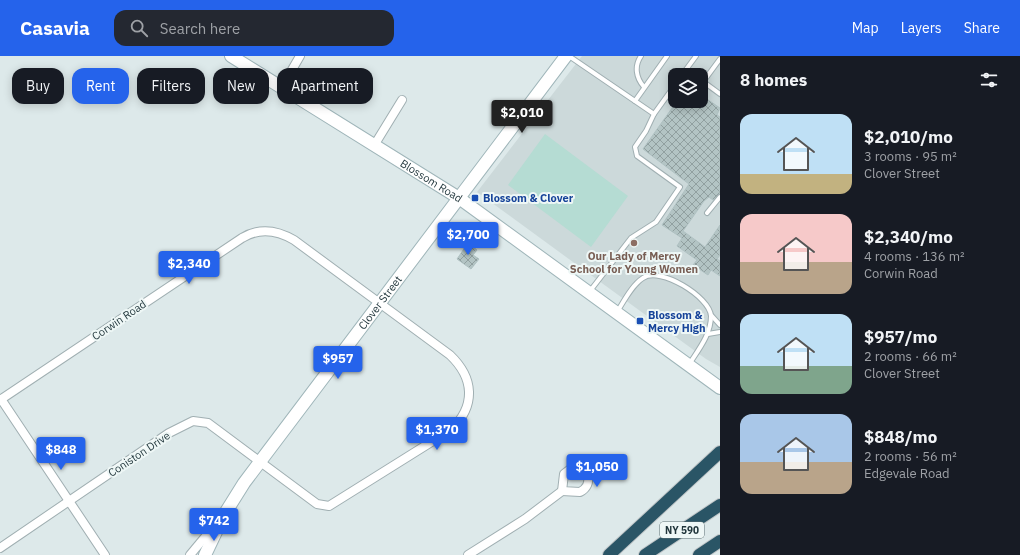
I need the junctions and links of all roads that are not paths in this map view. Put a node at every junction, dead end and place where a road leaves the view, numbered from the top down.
1 (231, 56) edge
2 (300, 56) edge
3 (566, 56) edge
4 (569, 56) edge
5 (641, 56) edge
6 (667, 56) edge
7 (696, 56) edge
8 (720, 59) edge
9 (293, 68) edge
10 (687, 68) edge
11 (708, 74) edge
12 (277, 84) edge
13 (708, 85) edge
14 (644, 87) junction
15 (720, 94) edge
16 (668, 95) edge
17 (402, 100) dead end
18 (635, 101) junction
19 (310, 104) edge
20 (654, 114) junction
21 (375, 144) junction
22 (720, 197) edge
23 (459, 198) junction
24 (707, 213) dead end
25 (589, 292) junction
26 (380, 303) junction
27 (616, 313) junction
28 (711, 315) junction
29 (720, 325) edge
30 (720, 332) edge
31 (708, 334) junction
32 (689, 365) junction
33 (720, 388) edge
34 (1, 400) edge
35 (720, 452) edge
36 (260, 462) junction
37 (562, 491) dead end
38 (69, 501) junction
39 (720, 505) edge
40 (224, 515) junction
41 (720, 541) edge
42 (0, 548) edge
43 (105, 555) edge
44 (190, 555) edge
45 (205, 555) edge
46 (468, 555) edge
47 (609, 555) edge
48 (645, 555) edge
49 (699, 555) edge

1 - 12 street, Blossom Road
2 - 9 street
3 - 23 street, Clover Street
4 - 18 lane
5 - 14 lane
6 - 14 lane
7 - 10 lane
8 - 11 lane
13 - 15 lane
14 - 18 lane
16 - 20 lane
17 - 21 street
18 - 20 lane
19 - 21 street, Blossom Road
20 - 25 lane
21 - 23 street, Blossom Road
22 - 24 lane
23 - 25 street, Blossom Road
23 - 26 street, Clover Street
25 - 27 street, Blossom Road
26 - 34 street, Corwin Road
26 - 36 street, Clover Street
26 - 36 street, Corwin Road
27 - 28 lane
27 - 32 street, Blossom Road
28 - 29 lane
28 - 31 lane
30 - 31 lane
31 - 32 lane
32 - 33 street, Blossom Road
34 - 38 street
35 - 47 highway
36 - 38 street, Coniston Drive
36 - 40 street, Clover Street
37 - 46 street
38 - 42 street, Coniston Drive
38 - 43 street
39 - 48 highway, NY 590
40 - 44 street
40 - 45 street, Clover Street
41 - 49 highway, NY 590

